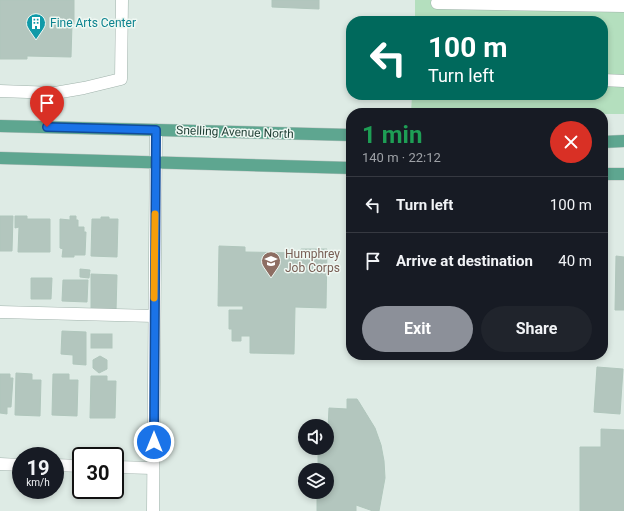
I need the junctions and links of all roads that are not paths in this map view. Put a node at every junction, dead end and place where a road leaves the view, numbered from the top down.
1 (122, 0) edge
2 (437, 3) dead end
3 (624, 6) edge
4 (608, 80) edge
5 (624, 80) edge
6 (0, 91) edge
7 (0, 126) edge
8 (156, 130) junction
9 (346, 135) edge
10 (624, 141) edge
11 (608, 142) edge
12 (0, 158) edge
13 (156, 162) junction
14 (346, 168) edge
15 (608, 174) edge
16 (624, 174) edge
17 (0, 312) edge
18 (154, 316) junction
19 (0, 464) edge
20 (12, 465) edge
21 (124, 467) edge
22 (153, 468) junction
23 (153, 511) edge

1 - 6 street
2 - 3 street
4 - 5 street
7 - 8 main road, Snelling Avenue North
8 - 9 main road, Snelling Avenue North
8 - 13 street
10 - 11 main road
12 - 13 main road
13 - 14 main road
13 - 18 street
15 - 16 main road
17 - 18 street
18 - 22 street
19 - 20 street
21 - 22 street
22 - 23 street

